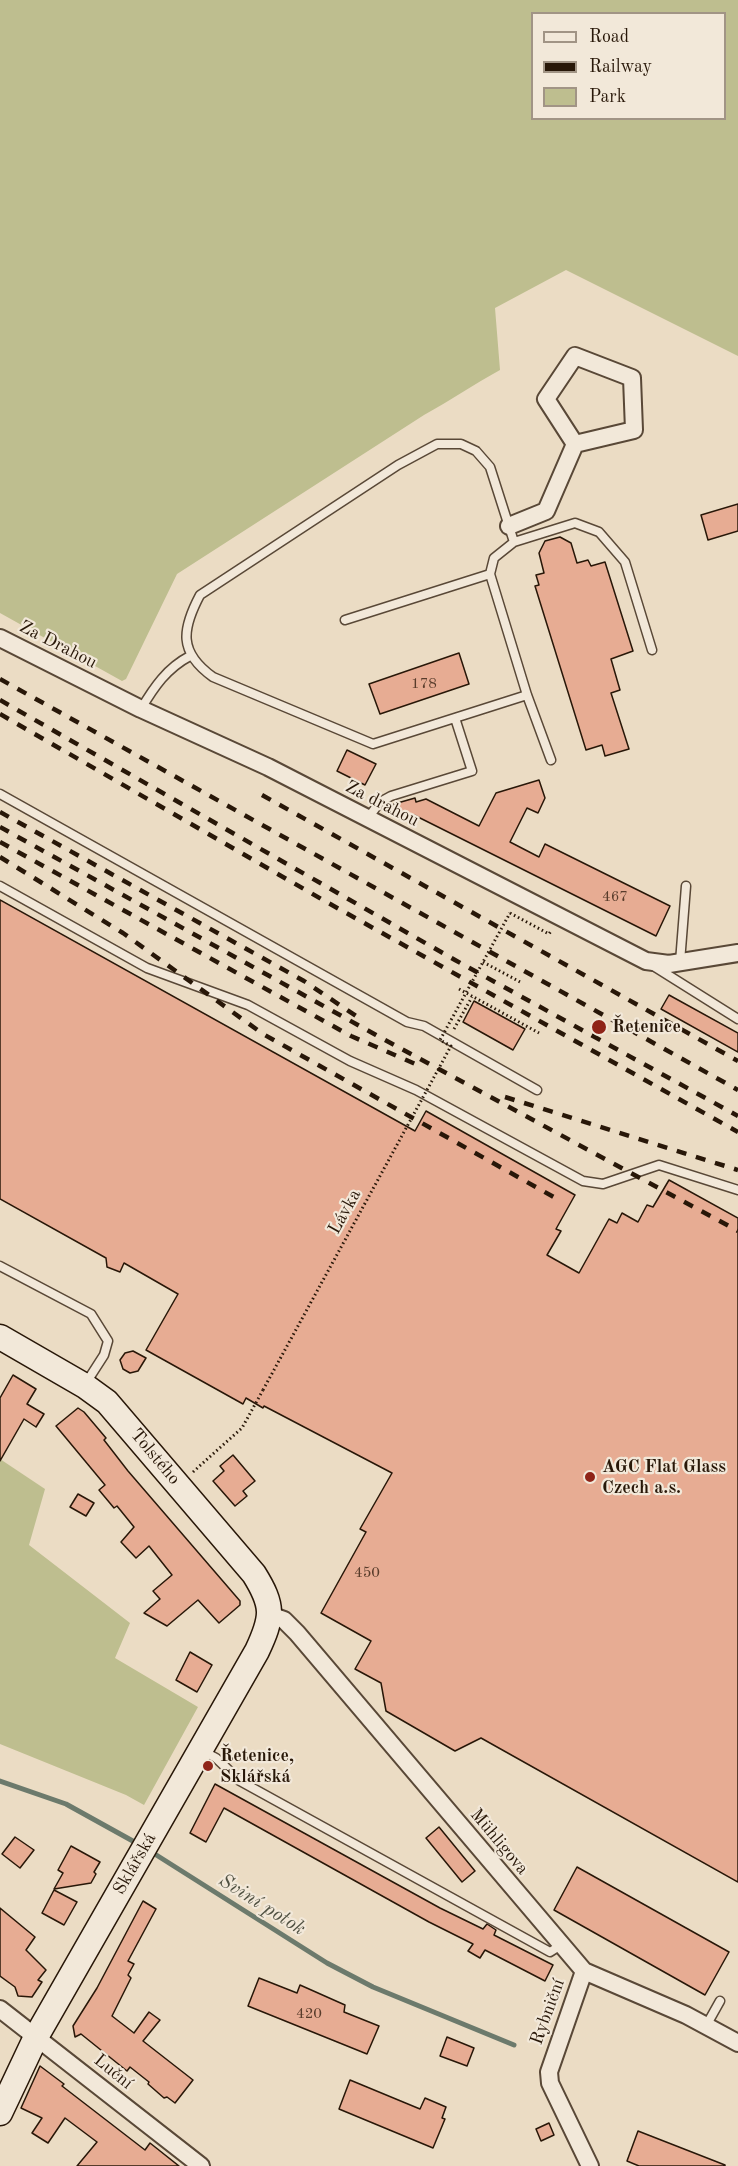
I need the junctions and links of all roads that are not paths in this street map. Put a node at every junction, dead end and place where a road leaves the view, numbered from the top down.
1 (575, 444) junction
2 (511, 534) junction
3 (490, 574) junction
4 (345, 620) dead end
5 (0, 638) edge
6 (652, 650) dead end
7 (190, 656) junction
8 (98, 688) joint
9 (527, 695) junction
10 (141, 709) junction
11 (455, 718) junction
12 (551, 760) dead end
13 (0, 794) edge
14 (368, 818) junction
15 (0, 886) edge
16 (686, 886) dead end
17 (738, 953) edge
18 (646, 961) junction
19 (680, 962) junction
20 (738, 1018) edge
21 (537, 1090) dead end
22 (738, 1190) edge
23 (0, 1266) edge
24 (0, 1337) edge
25 (85, 1386) junction
26 (270, 1615) junction
27 (200, 1749) junction
28 (561, 1945) junction
29 (584, 1971) junction
30 (720, 2001) dead end
31 (0, 2009) edge
32 (706, 2026) junction
33 (36, 2037) junction
34 (738, 2043) edge
35 (0, 2113) edge
36 (201, 2166) edge
37 (590, 2166) edge

1 - 1 street
1 - 2 street
2 - 3 lane
2 - 6 lane
2 - 7 lane
3 - 4 lane
3 - 9 lane
5 - 8 street, Za Drahou
7 - 10 lane
7 - 11 lane
8 - 10 street, Za drahou
9 - 11 lane
9 - 12 lane
10 - 14 street, Za drahou
11 - 14 lane
13 - 21 lane
14 - 18 street, Za drahou
15 - 22 lane
16 - 19 lane
17 - 19 street
18 - 19 street
18 - 20 lane
23 - 25 lane
24 - 25 street, Tolstého
25 - 26 street, Tolstého
26 - 27 street, Sklářská
26 - 28 street, Mühligova
27 - 28 lane
27 - 33 street, Sklářská
28 - 29 street, Mühligova
29 - 32 street, Mühligova
29 - 37 street, Rybniční
30 - 32 lane
31 - 33 street, Luční
32 - 34 street, Mühligova
33 - 35 street, Sklářská
33 - 36 street, Luční

